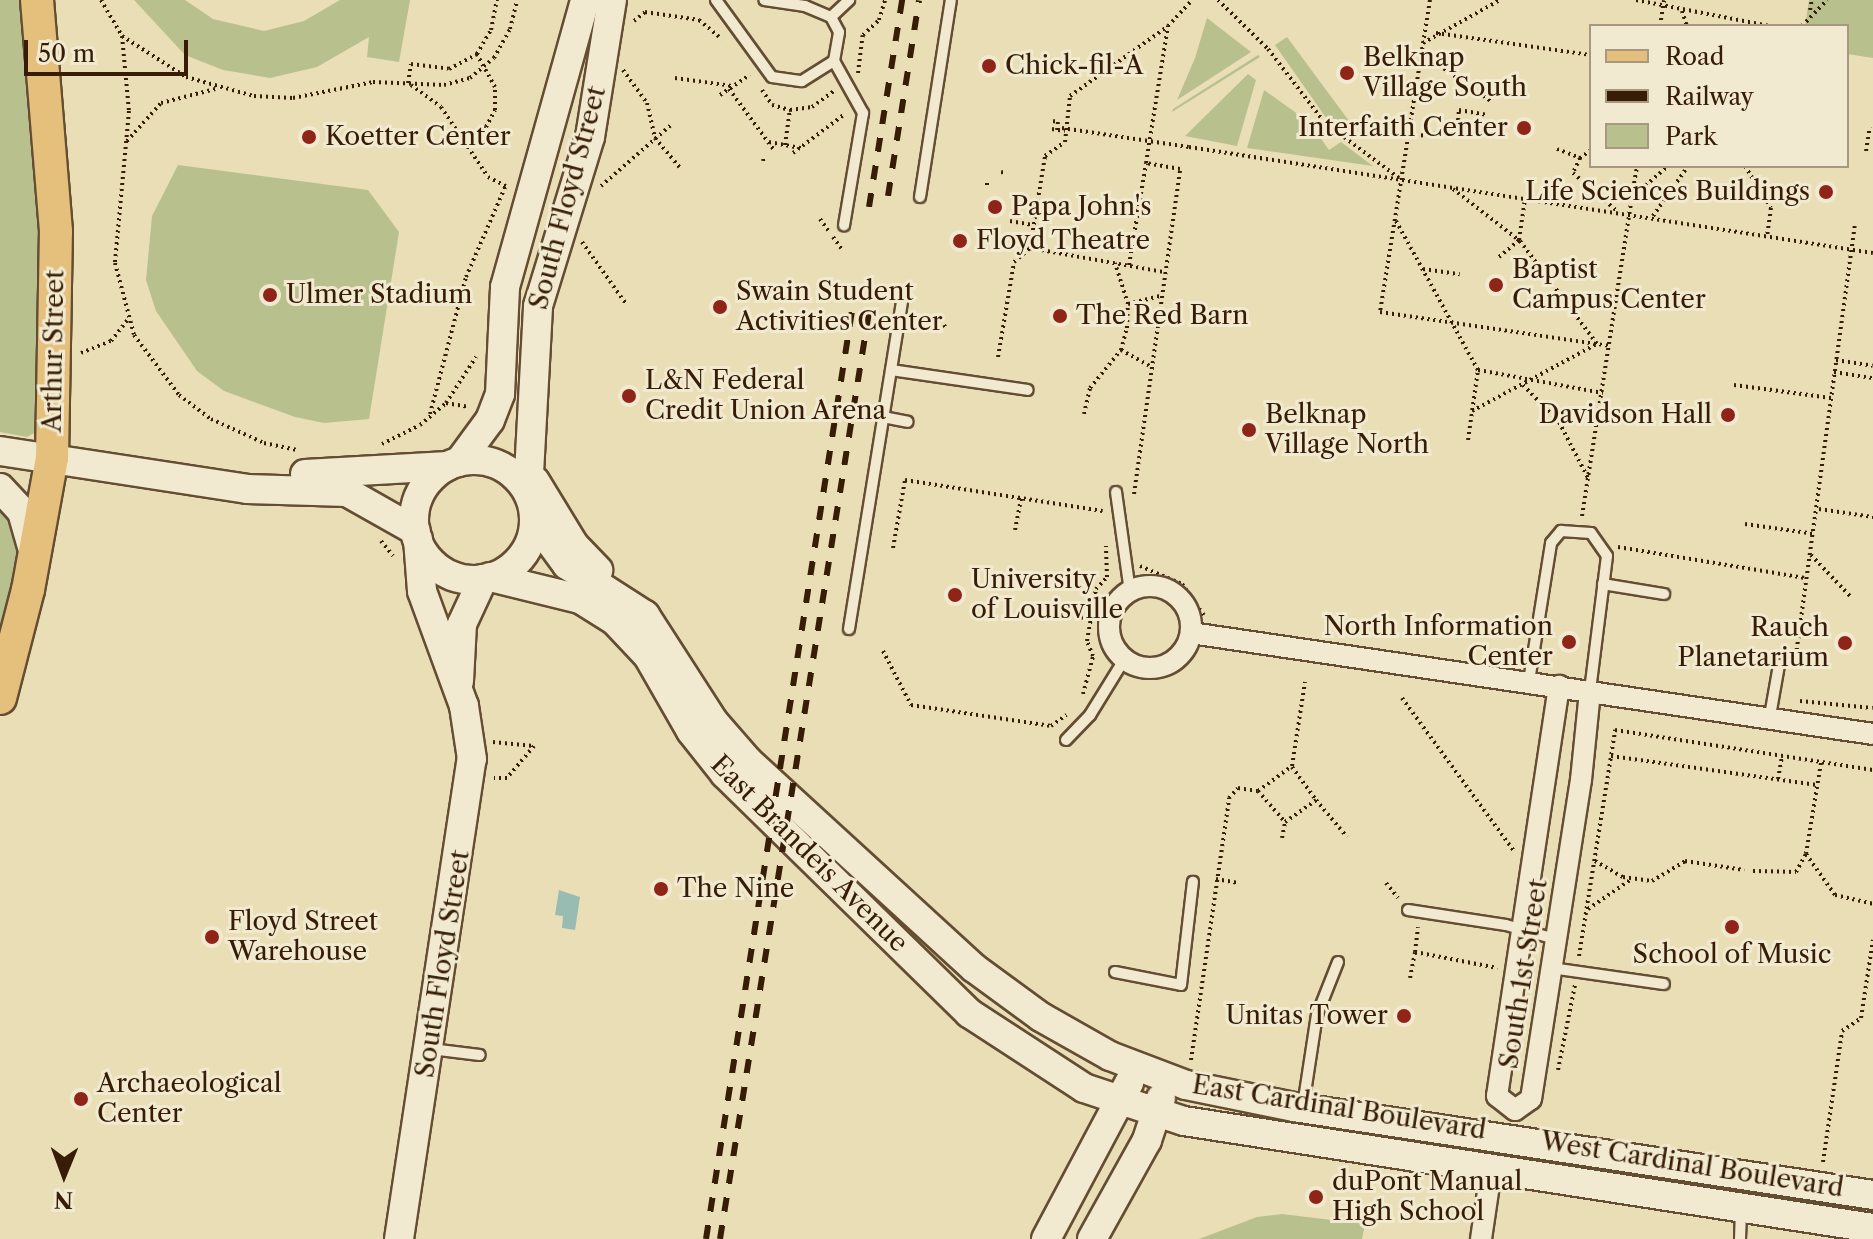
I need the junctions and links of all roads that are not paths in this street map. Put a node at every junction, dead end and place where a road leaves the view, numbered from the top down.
1 (37, 0) edge
2 (585, 0) edge
3 (612, 0) edge
4 (716, 0) edge
5 (764, 0) edge
6 (849, 0) edge
7 (951, 0) edge
8 (831, 17) junction
9 (834, 61) junction
10 (920, 197) dead end
11 (844, 225) dead end
12 (902, 302) dead end
13 (891, 370) junction
14 (1028, 390) dead end
15 (883, 417) junction
16 (908, 422) dead end
17 (0, 451) edge
18 (52, 458) junction
19 (528, 463) junction
20 (454, 464) junction
21 (195, 478) junction
22 (0, 488) edge
23 (528, 492) junction
24 (1116, 492) dead end
25 (534, 520) junction
26 (417, 535) junction
27 (32, 547) junction
28 (486, 578) junction
29 (1603, 584) junction
30 (1130, 591) junction
31 (1664, 594) dead end
32 (636, 607) junction
33 (849, 629) dead end
34 (1191, 633) junction
35 (1124, 660) junction
36 (1779, 665) dead end
37 (1529, 681) junction
38 (1574, 688) junction
39 (458, 690) junction
40 (0, 698) edge
41 (1770, 716) junction
42 (1873, 734) edge
43 (1066, 740) dead end
44 (1193, 882) dead end
45 (1408, 910) dead end
46 (1521, 929) junction
47 (1555, 939) junction
48 (1338, 962) dead end
49 (1551, 968) junction
50 (1115, 972) dead end
51 (1664, 984) dead end
52 (430, 1049) junction
53 (480, 1055) dead end
54 (1135, 1067) junction
55 (1167, 1078) junction
56 (1122, 1101) junction
57 (1303, 1108) junction
58 (1157, 1114) junction
59 (1513, 1123) junction
60 (1499, 1172) junction
61 (1873, 1195) edge
62 (1741, 1209) junction
63 (1873, 1228) edge
64 (399, 1239) edge
65 (1046, 1239) edge
66 (1092, 1239) edge
67 (1481, 1239) edge
68 (1740, 1239) edge

1 - 18 main road, Arthur Street
2 - 20 main road, South Floyd Street
3 - 19 main road, South Floyd Street
4 - 9 lane
5 - 8 lane
6 - 8 lane
7 - 10 lane
8 - 9 lane
9 - 11 lane
12 - 13 lane
13 - 14 lane
13 - 15 lane
15 - 16 lane
15 - 33 lane
17 - 18 main road
18 - 21 main road
18 - 27 main road, Arthur Street
19 - 23 main road, South Floyd Street
19 - 32 main road
20 - 21 main road
20 - 23 main road
20 - 26 main road
21 - 26 main road
22 - 27 main road
23 - 25 main road
24 - 30 lane
25 - 28 main road
25 - 32 main road, East Brandeis Avenue
26 - 28 main road
26 - 39 main road, South Floyd Street
27 - 40 main road, Arthur Street
28 - 39 main road, South Floyd Street
28 - 56 main road, East Brandeis Avenue
29 - 31 lane
29 - 37 lane
29 - 38 lane
30 - 34 street
30 - 35 street
32 - 54 main road, East Brandeis Avenue
34 - 35 street
34 - 37 street
35 - 43 lane
36 - 41 lane
37 - 38 street
38 - 41 street
38 - 46 street, South 1st Street
38 - 47 street, South 1st Street
39 - 52 main road, South Floyd Street
41 - 42 street
44 - 50 lane
45 - 46 lane
46 - 47 lane
46 - 59 street, South 1st Street
47 - 49 street, South 1st Street
48 - 57 lane
49 - 51 lane
49 - 59 street, South 1st Street
52 - 53 lane
52 - 64 main road, South Floyd Street
54 - 55 main road, East Brandeis Avenue
54 - 56 main road
55 - 57 main road, East Cardinal Boulevard
55 - 58 main road
56 - 58 main road, East Brandeis Avenue
56 - 65 main road
57 - 59 main road, East Cardinal Boulevard
58 - 60 main road, East Cardinal Boulevard
58 - 66 main road
59 - 60 street
59 - 61 main road, West Cardinal Boulevard
60 - 62 main road, West Cardinal Boulevard
60 - 67 street
62 - 63 main road, West Cardinal Boulevard
62 - 68 lane

